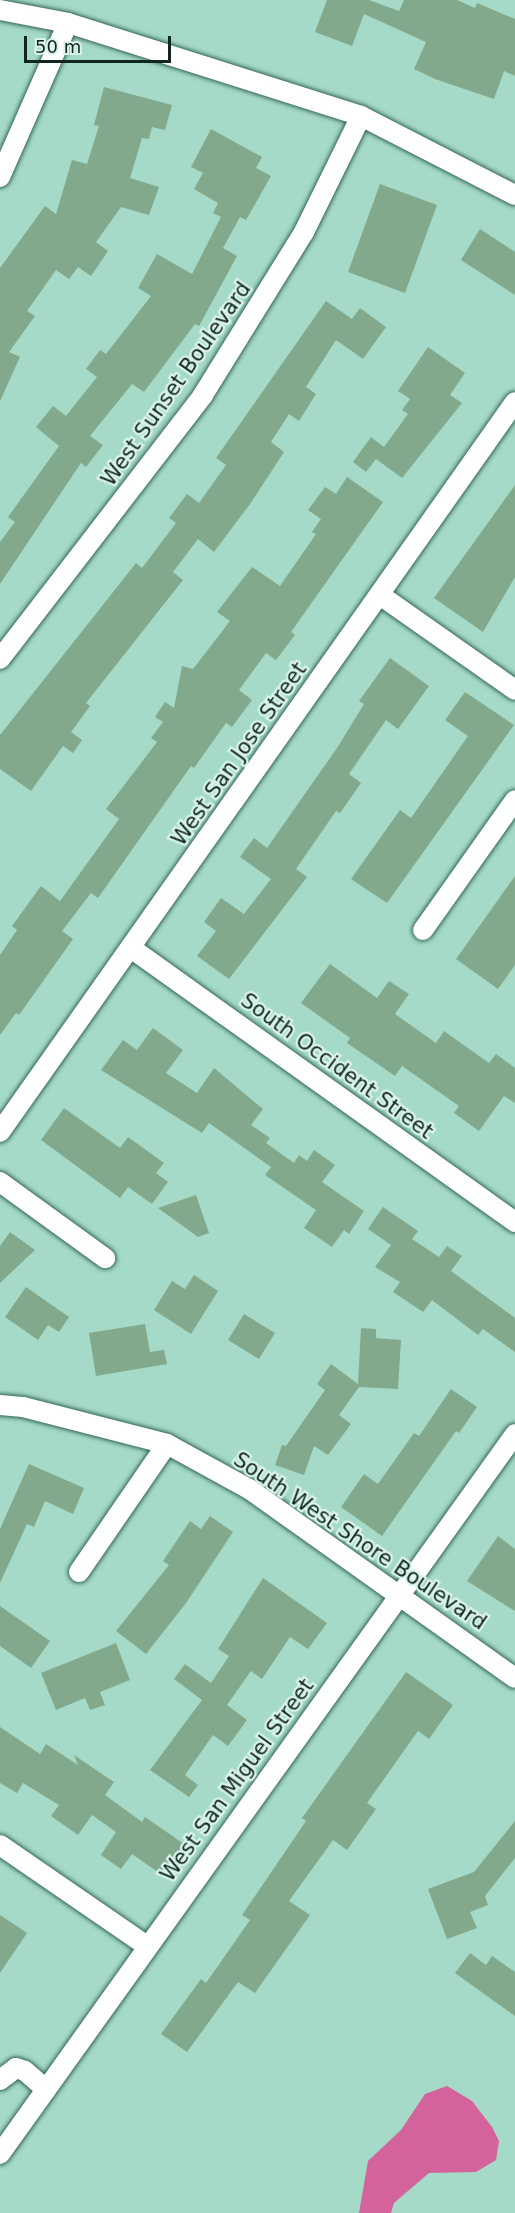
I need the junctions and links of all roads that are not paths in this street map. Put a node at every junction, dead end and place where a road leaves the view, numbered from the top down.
1 (0, 10) edge
2 (68, 24) junction
3 (361, 116) junction
4 (0, 177) edge
5 (515, 195) edge
6 (515, 402) edge
7 (380, 595) junction
8 (0, 659) edge
9 (515, 690) edge
10 (515, 800) edge
11 (423, 930) dead end
12 (131, 948) junction
13 (0, 1132) edge
14 (0, 1182) edge
15 (515, 1222) edge
16 (105, 1258) dead end
17 (0, 1406) edge
18 (515, 1434) edge
19 (167, 1444) junction
20 (79, 1572) dead end
21 (400, 1595) junction
22 (515, 1678) edge
23 (0, 1845) edge
24 (147, 1946) junction
25 (0, 2080) edge
26 (46, 2089) junction
27 (0, 2152) edge

1 - 2 street
2 - 3 street
2 - 4 street
3 - 5 street
3 - 8 street, West Sunset Boulevard
6 - 7 street, West San Jose Street
7 - 9 street
7 - 12 street, West San Jose Street
10 - 11 street
12 - 13 street, West San Jose Street
12 - 15 street, South Occident Street
14 - 16 street
17 - 19 street, South West Shore Boulevard
18 - 21 street, West San Miguel Street
19 - 20 street
19 - 21 street, South West Shore Boulevard
21 - 22 street, South West Shore Boulevard
21 - 24 street, West San Miguel Street
23 - 24 street
24 - 26 street, West San Miguel Street
25 - 26 street
26 - 27 street, West San Miguel Street

